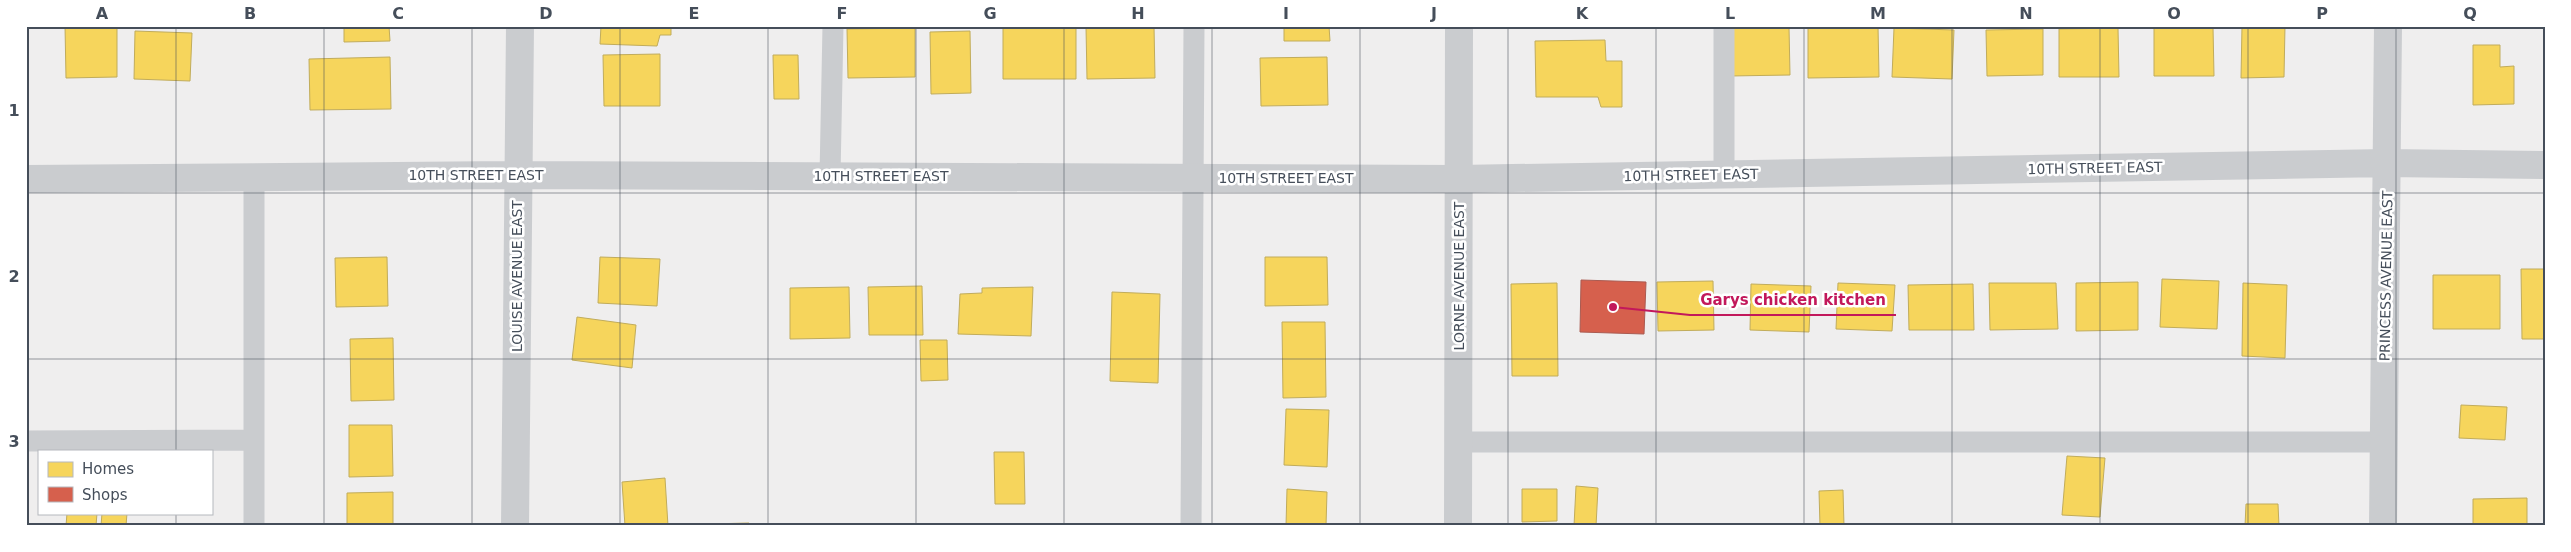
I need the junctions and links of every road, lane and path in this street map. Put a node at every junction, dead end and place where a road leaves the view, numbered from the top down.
1 (520, 26) edge
2 (833, 26) edge
3 (1194, 26) edge
4 (1459, 26) edge
5 (1724, 26) edge
6 (2388, 26) edge
7 (2388, 163) junction
8 (2545, 165) edge
9 (1724, 174) junction
10 (518, 175) junction
11 (830, 176) junction
12 (254, 177) junction
13 (1195, 177) junction
14 (26, 179) edge
15 (1459, 179) junction
16 (26, 440) edge
17 (254, 440) junction
18 (1458, 442) junction
19 (2384, 442) junction
20 (254, 526) edge
21 (515, 526) edge
22 (1191, 526) edge
23 (1458, 526) edge
24 (2383, 526) edge

1 - 10 street, LOUISE AVENUE EAST
2 - 11 lane
3 - 13 lane
4 - 15 street, LORNE AVENUE EAST
5 - 9 lane
6 - 7 street, PRINCESS AVENUE EAST
7 - 8 street, 10TH STREET EAST
7 - 9 street, 10TH STREET EAST
7 - 19 street, PRINCESS AVENUE EAST
9 - 15 street, 10TH STREET EAST
10 - 11 street, 10TH STREET EAST
10 - 12 street, 10TH STREET EAST
10 - 21 street, LOUISE AVENUE EAST
11 - 13 street, 10TH STREET EAST
12 - 14 street, 10TH STREET EAST
12 - 17 lane
13 - 15 street, 10TH STREET EAST
13 - 22 lane
15 - 18 street, LORNE AVENUE EAST
16 - 17 lane
17 - 20 lane
18 - 19 lane
18 - 23 street, LORNE AVENUE EAST
19 - 24 street, PRINCESS AVENUE EAST

